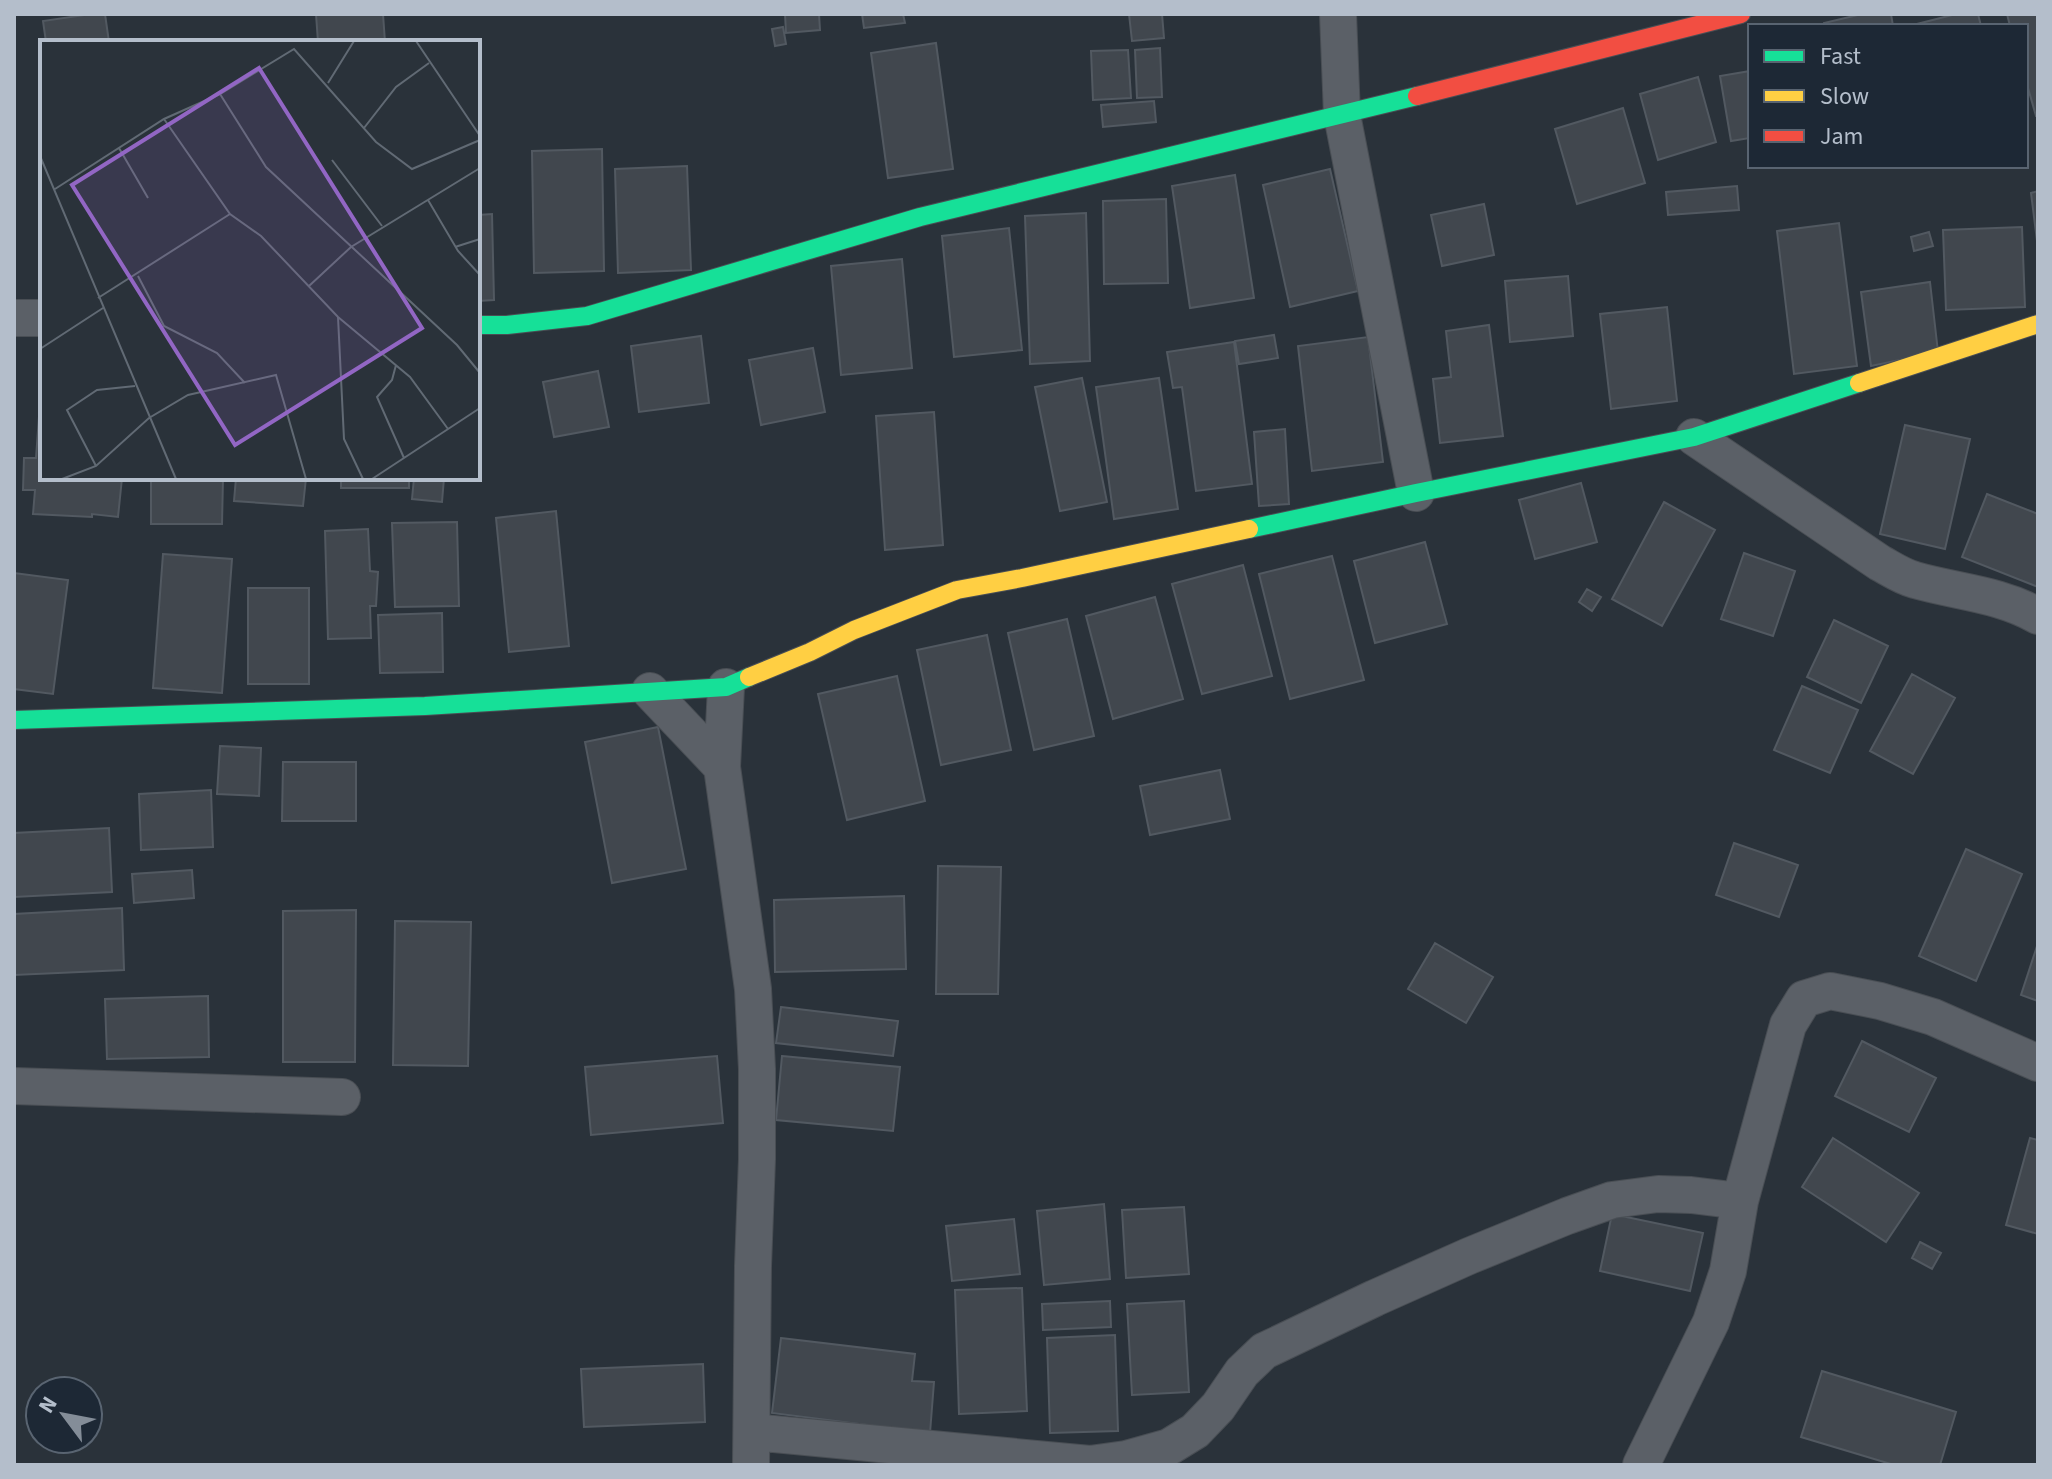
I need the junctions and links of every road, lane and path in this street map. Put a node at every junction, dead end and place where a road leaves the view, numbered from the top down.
1 (1338, 14) edge
2 (1741, 14) edge
3 (1342, 115) junction
4 (14, 318) edge
5 (40, 318) edge
6 (2038, 324) edge
7 (480, 325) edge
8 (1694, 437) junction
9 (1416, 493) junction
10 (2038, 616) edge
11 (726, 687) junction
12 (650, 691) junction
13 (14, 720) edge
14 (722, 767) junction
15 (2038, 1063) edge
16 (14, 1086) edge
17 (342, 1097) dead end
18 (1740, 1201) junction
19 (752, 1448) edge
20 (1641, 1465) edge

1 - 3 street
2 - 3 street
3 - 7 street
3 - 9 street
4 - 5 street
6 - 8 street
8 - 9 street
8 - 10 street
9 - 11 street
11 - 12 street
11 - 14 street
12 - 13 street
12 - 14 street
14 - 19 street
15 - 18 street
16 - 17 street
18 - 19 street
18 - 20 street

